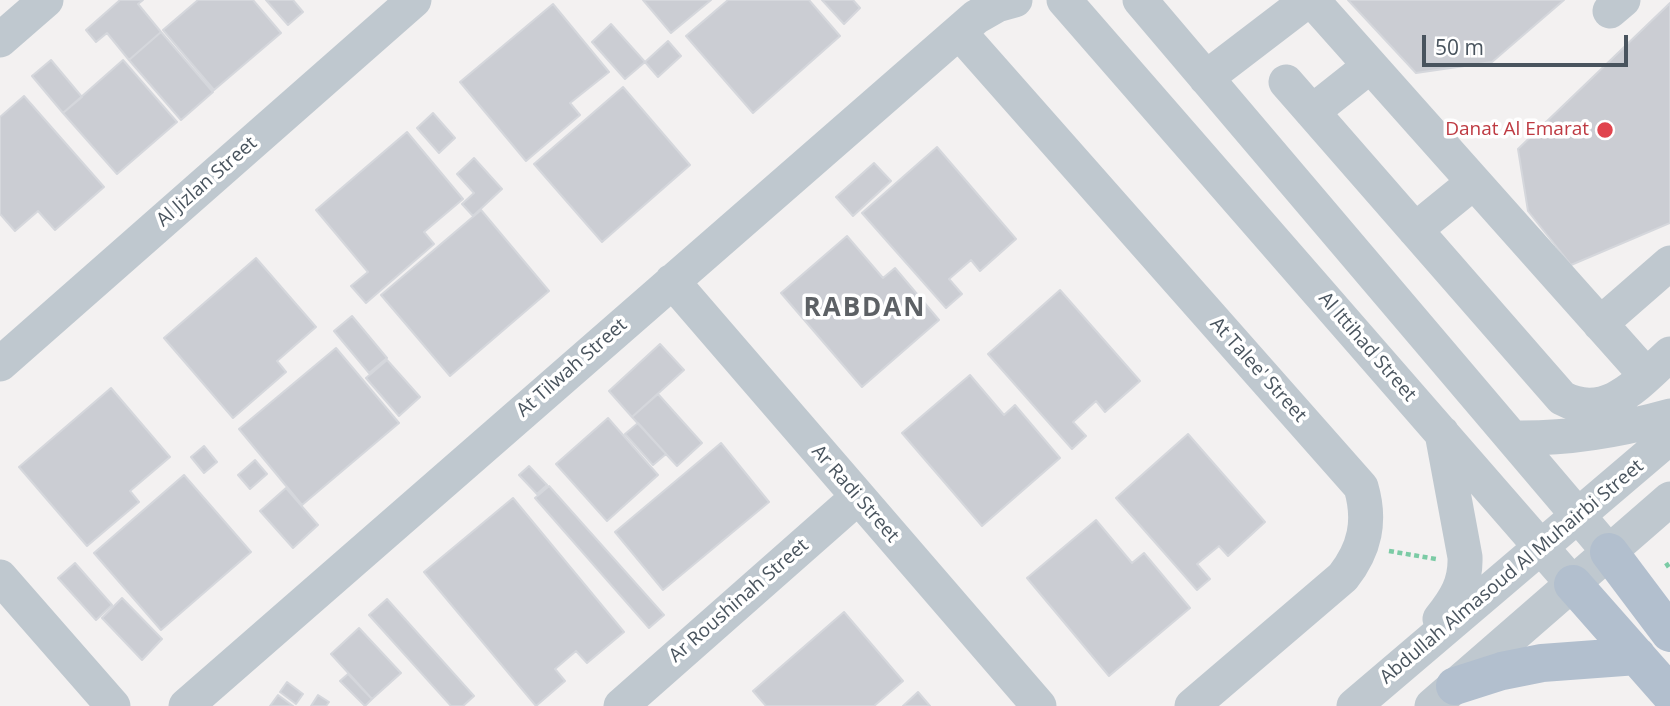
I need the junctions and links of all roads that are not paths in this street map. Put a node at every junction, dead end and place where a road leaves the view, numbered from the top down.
1 (46, 0) edge
2 (414, 0) edge
3 (976, 0) edge
4 (1015, 0) edge
5 (1140, 0) edge
6 (1310, 0) edge
7 (1061, 1) edge
8 (959, 32) junction
9 (0, 40) edge
10 (1370, 66) junction
11 (1206, 78) junction
12 (1286, 82) dead end
13 (1312, 111) junction
14 (1474, 182) junction
15 (1387, 198) junction
16 (1415, 230) junction
17 (1341, 235) junction
18 (1670, 263) edge
19 (672, 281) junction
20 (1600, 324) junction
21 (0, 364) edge
22 (1658, 365) edge
23 (1670, 416) edge
24 (1442, 433) junction
25 (1670, 437) edge
26 (1514, 438) junction
27 (858, 497) junction
28 (1670, 499) edge
29 (1580, 516) junction
30 (1541, 546) junction
31 (1609, 552) junction
32 (0, 577) edge
33 (1573, 584) junction
34 (1670, 633) edge
35 (1411, 656) junction
36 (1637, 656) junction
37 (1670, 694) edge
38 (1444, 696) edge
39 (113, 706) edge
40 (186, 706) edge
41 (621, 706) edge
42 (1039, 706) edge
43 (1192, 706) edge
44 (1354, 706) edge

1 - 9 street
2 - 21 street, Al Jizlan Street
3 - 8 street, At Tilwah Street
4 - 8 street, At Tilwah Street
5 - 11 street
6 - 10 street
6 - 11 street
7 - 24 street, Al Ittihad Street
8 - 19 street, At Tilwah Street
8 - 43 street, At Talee' Street
10 - 13 street
10 - 14 street
11 - 17 street
12 - 13 street
13 - 15 street
14 - 16 street
14 - 20 street
15 - 16 street
15 - 17 street
16 - 22 street
17 - 26 street
18 - 20 street
19 - 27 street, Ar Radi Street
19 - 40 street, At Tilwah Street
20 - 22 street
23 - 26 street
24 - 30 street, Al Ittihad Street
24 - 35 street
25 - 29 street, Abdullah Almasoud Al Muhairbi Street
26 - 29 street
27 - 41 street, Ar Roushinah Street
27 - 42 street, Ar Radi Street
28 - 31 street
29 - 30 street, Abdullah Almasoud Al Muhairbi Street
29 - 31 street
30 - 33 street, Al Ittihad Street
30 - 35 street, Abdullah Almasoud Al Muhairbi Street
31 - 33 street
31 - 34 main road
32 - 39 street
33 - 36 main road, Al Ittihad Street
33 - 38 street
35 - 44 street, Abdullah Almasoud Al Muhairbi Street
36 - 37 main road, Al Ittihad Street
36 - 38 main road

